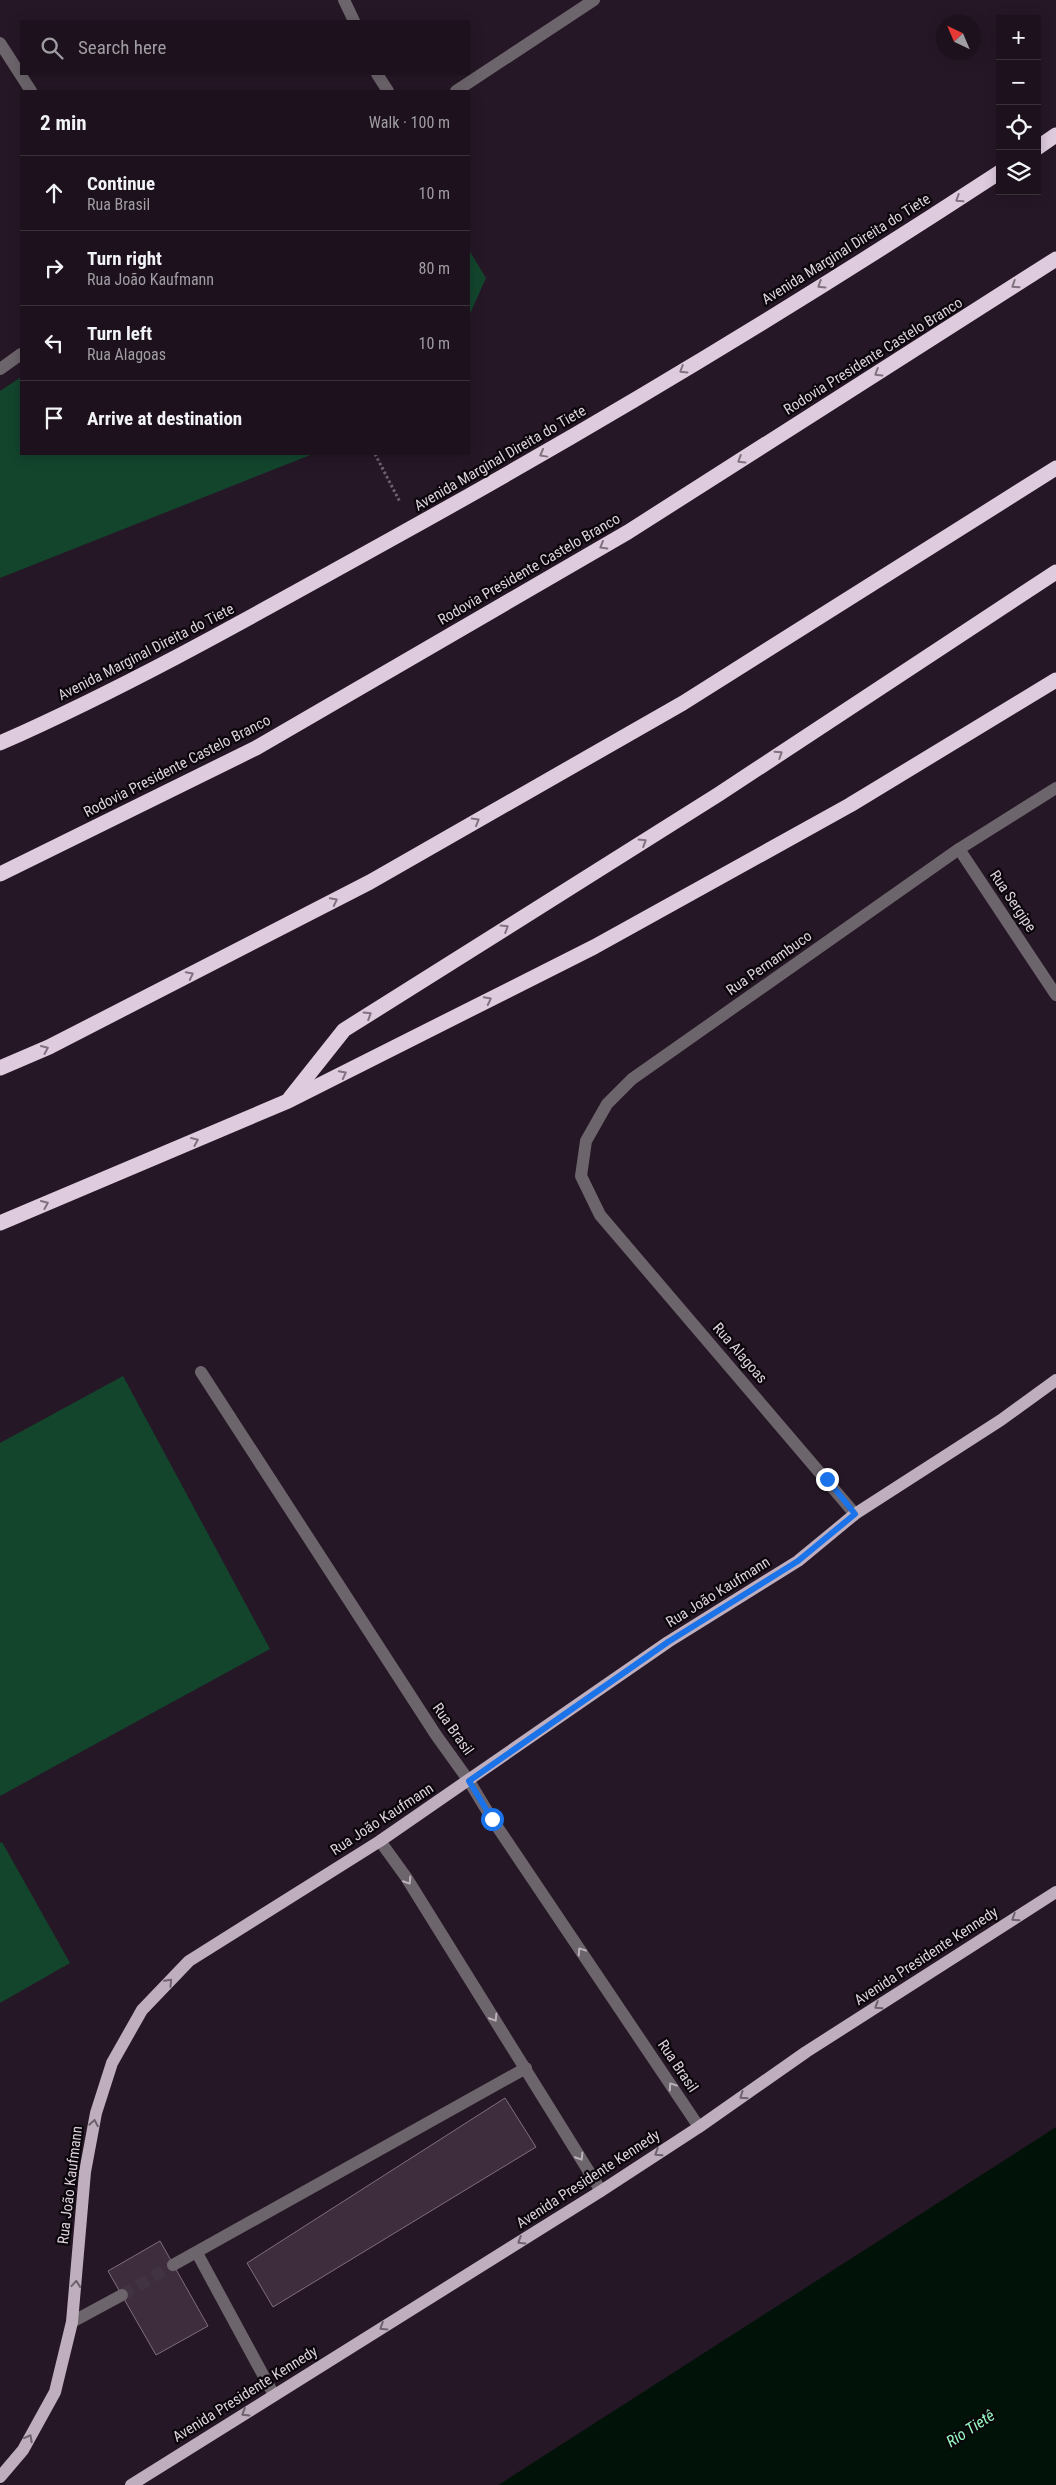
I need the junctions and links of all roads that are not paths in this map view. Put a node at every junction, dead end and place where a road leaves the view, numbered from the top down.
1 (344, 0) edge
2 (594, 0) edge
3 (354, 20) edge
4 (0, 43) edge
5 (20, 74) edge
6 (21, 75) edge
7 (379, 75) edge
8 (30, 90) edge
9 (387, 90) edge
10 (458, 90) edge
11 (1056, 135) edge
12 (1041, 145) edge
13 (996, 175) edge
14 (1056, 259) edge
15 (20, 355) edge
16 (0, 369) edge
17 (1056, 468) edge
18 (1056, 572) edge
19 (1056, 680) edge
20 (0, 743) edge
21 (1056, 788) edge
22 (959, 849) junction
23 (0, 874) edge
24 (1056, 995) edge
25 (0, 1068) edge
26 (288, 1101) junction
27 (600, 1215) joint
28 (0, 1223) edge
29 (201, 1372) dead end
30 (1056, 1380) edge
31 (855, 1514) junction
32 (469, 1781) junction
33 (380, 1841) junction
34 (1056, 1892) edge
35 (526, 2068) junction
36 (699, 2127) junction
37 (601, 2190) junction
38 (197, 2253) junction
39 (173, 2265) tunnel mouth
40 (122, 2295) tunnel mouth
41 (72, 2322) junction
42 (274, 2395) junction
43 (0, 2477) edge
44 (131, 2485) edge

1 - 3 street
2 - 10 street
4 - 5 street
6 - 8 street
7 - 9 street
11 - 12 highway
13 -> 20 highway, Avenida Marginal Direita do Tiete
14 -> 23 highway, Rodovia Presidente Castelo Branco
15 - 16 street
25 -> 17 highway
26 -> 18 highway
26 -> 19 highway
21 - 22 street, Rua Pernambuco
22 - 24 street, Rua Sergipe
22 - 27 street, Rua Pernambuco
28 -> 26 highway
27 - 31 street, Rua Alagoas
29 - 32 street, Rua Brasil
30 - 31 main road, Rua João Kaufmann
31 - 32 main road, Rua João Kaufmann
32 - 33 main road, Rua João Kaufmann
36 -> 32 street, Rua Brasil
33 -> 35 street
41 -> 33 main road, Rua João Kaufmann
34 -> 36 main road, Avenida Presidente Kennedy
35 -> 37 street
35 - 38 street
36 -> 37 main road, Avenida Presidente Kennedy
37 -> 42 main road, Avenida Presidente Kennedy
38 - 39 street
38 - 42 street
40 - 41 street
43 -> 41 main road, Rua João Kaufmann
42 -> 44 main road, Avenida Presidente Kennedy

